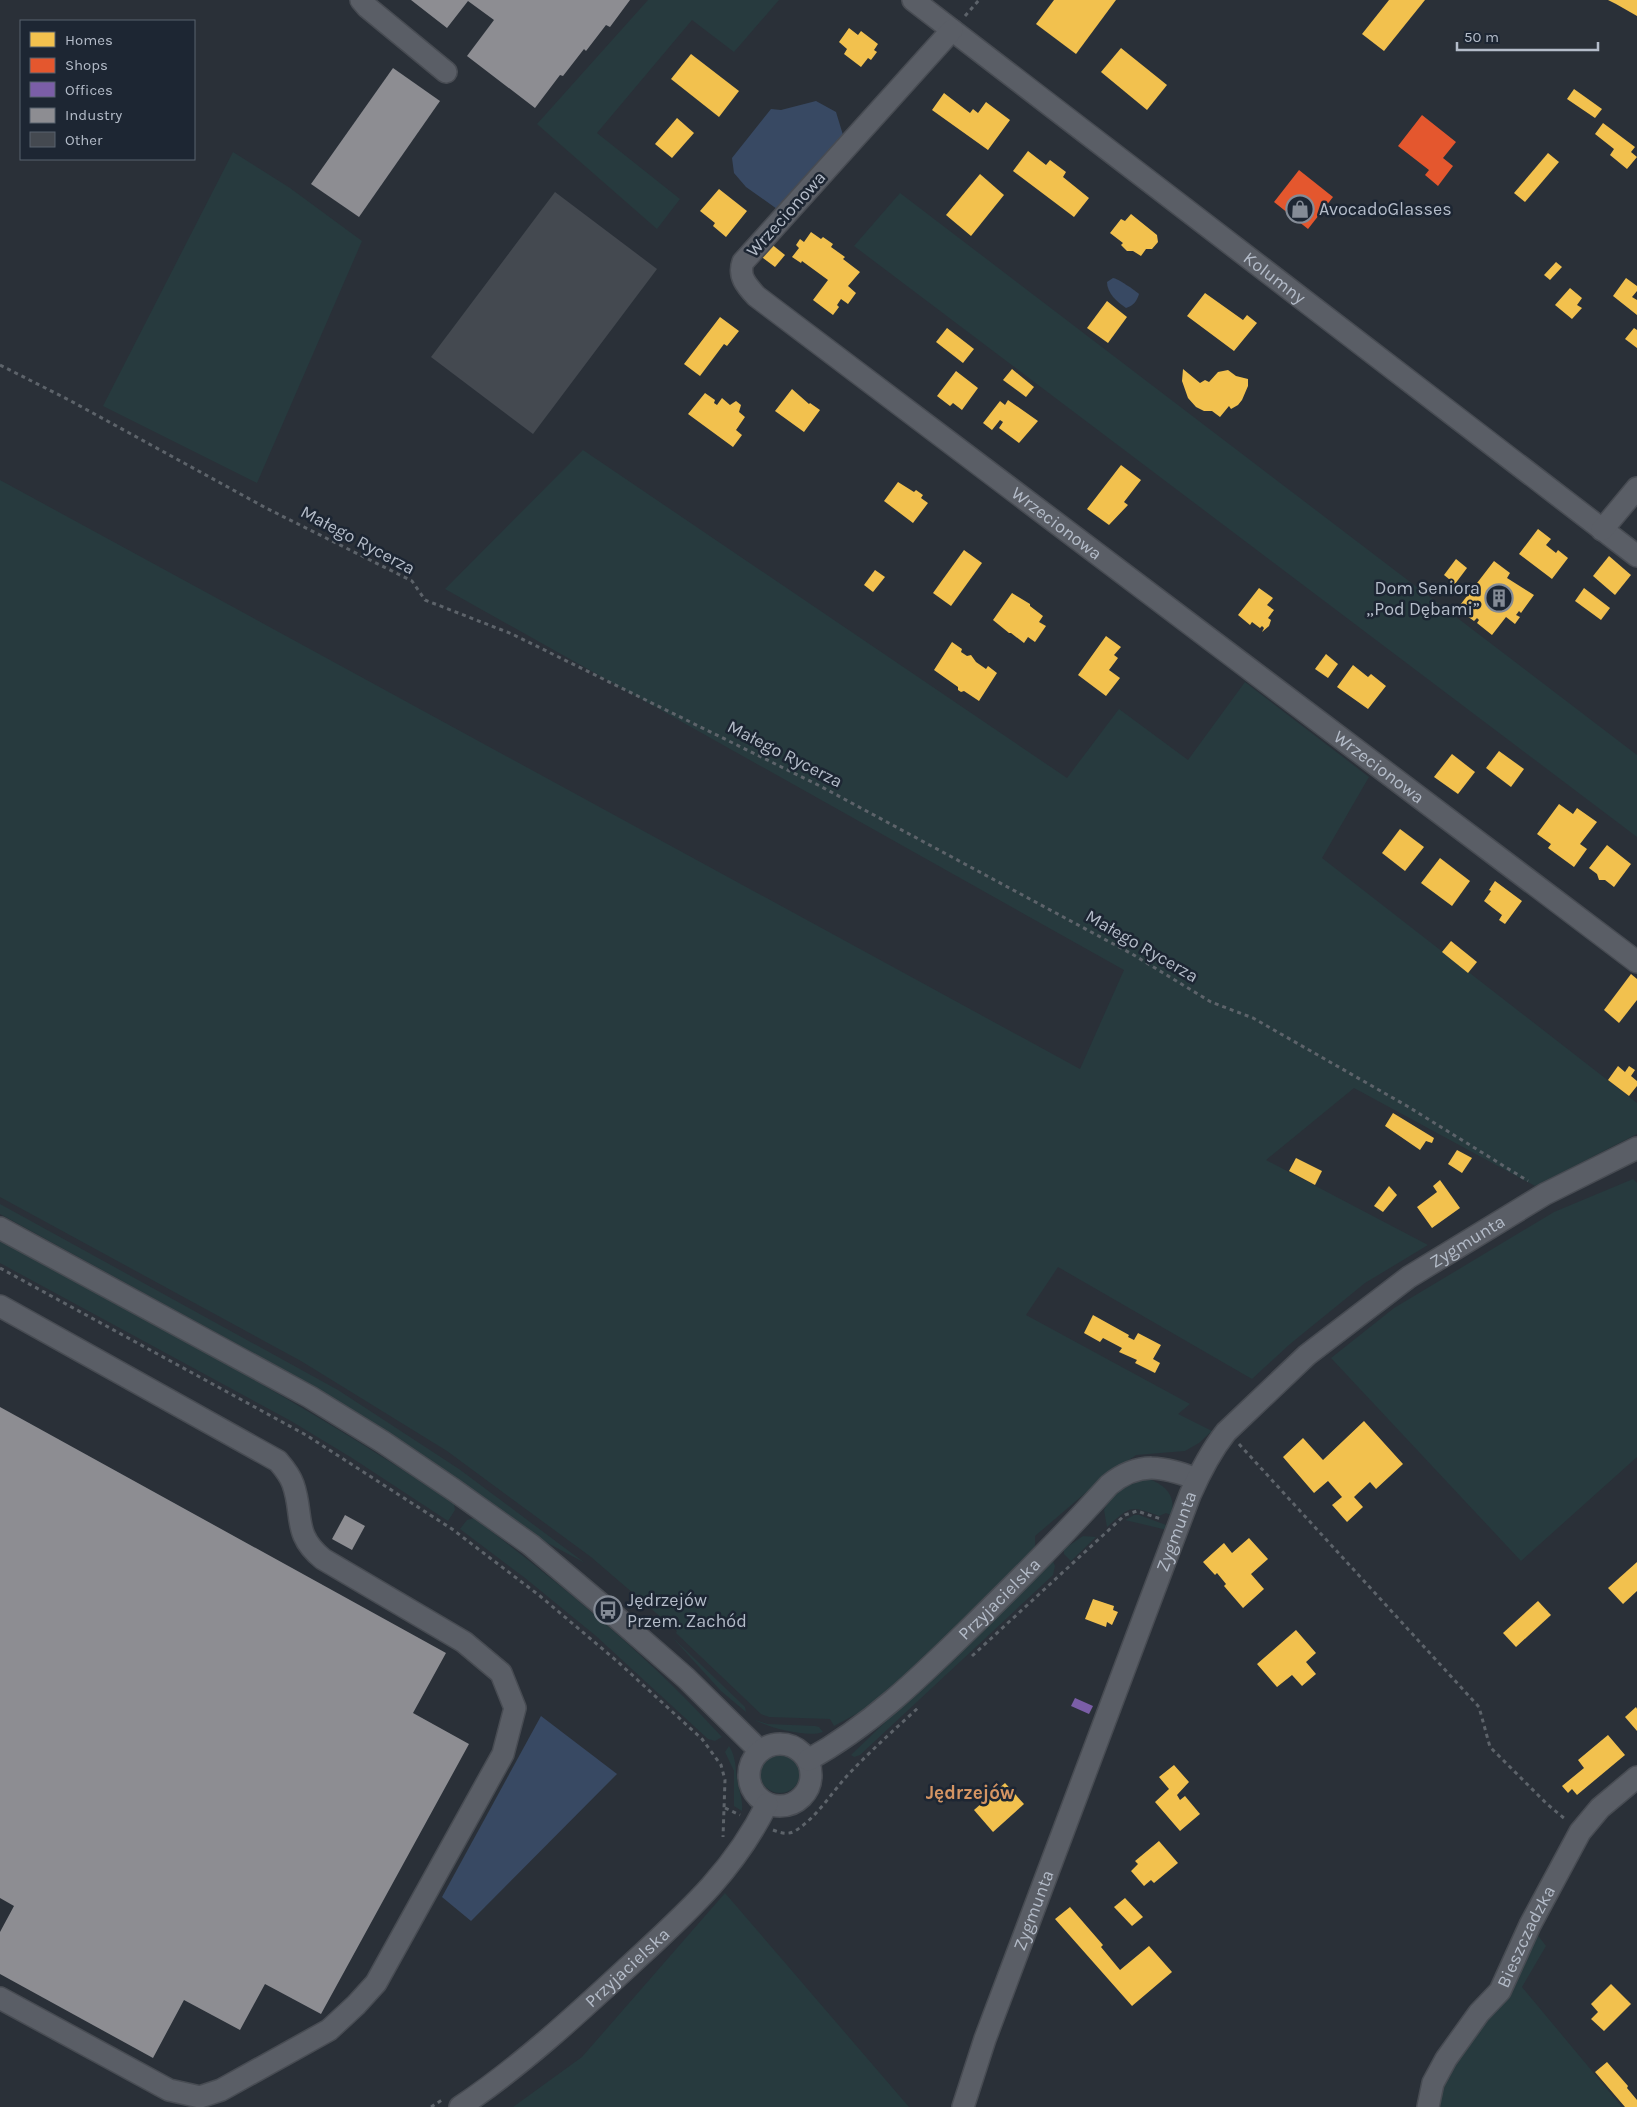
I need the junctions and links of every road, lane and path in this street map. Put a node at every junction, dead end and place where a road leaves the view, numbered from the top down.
1 (361, 0) edge
2 (913, 0) edge
3 (952, 30) junction
4 (446, 72) dead end
5 (0, 366) edge
6 (1637, 488) edge
7 (1602, 530) junction
8 (1637, 556) edge
9 (1637, 962) edge
10 (1637, 1148) edge
11 (1545, 1194) junction
12 (0, 1228) edge
13 (0, 1268) edge
14 (0, 1306) edge
15 (1226, 1432) junction
16 (1197, 1479) junction
17 (1178, 1524) junction
18 (1068, 1566) dead end
19 (760, 1752) junction
20 (866, 1756) dead end
21 (808, 1760) junction
22 (1637, 1777) edge
23 (767, 1804) junction
24 (772, 1830) dead end
25 (1580, 1832) junction
26 (723, 1839) dead end
27 (0, 1998) edge
28 (460, 2107) edge
29 (963, 2107) edge
30 (1428, 2107) edge

1 - 4 street
2 - 3 street, Kolumny
3 - 7 street, Kolumny
3 - 9 street, Wrzecionowa
5 - 11 path, Małego Rycerza
6 - 7 street
7 - 8 street, Kolumny
10 - 11 street, Zygmunta
11 - 15 street, Zygmunta
12 - 19 street
13 - 26 path
14 - 27 street
15 - 16 street, Zygmunta
15 - 25 path
16 - 17 street, Zygmunta
16 - 21 street, Przyjacielska
17 - 18 path
17 - 29 street, Zygmunta
19 - 21 street
19 - 23 street
20 - 24 path
21 - 23 street
22 - 25 street, Bieszczadzka
23 - 28 street, Przyjacielska
25 - 30 street, Bieszczadzka

